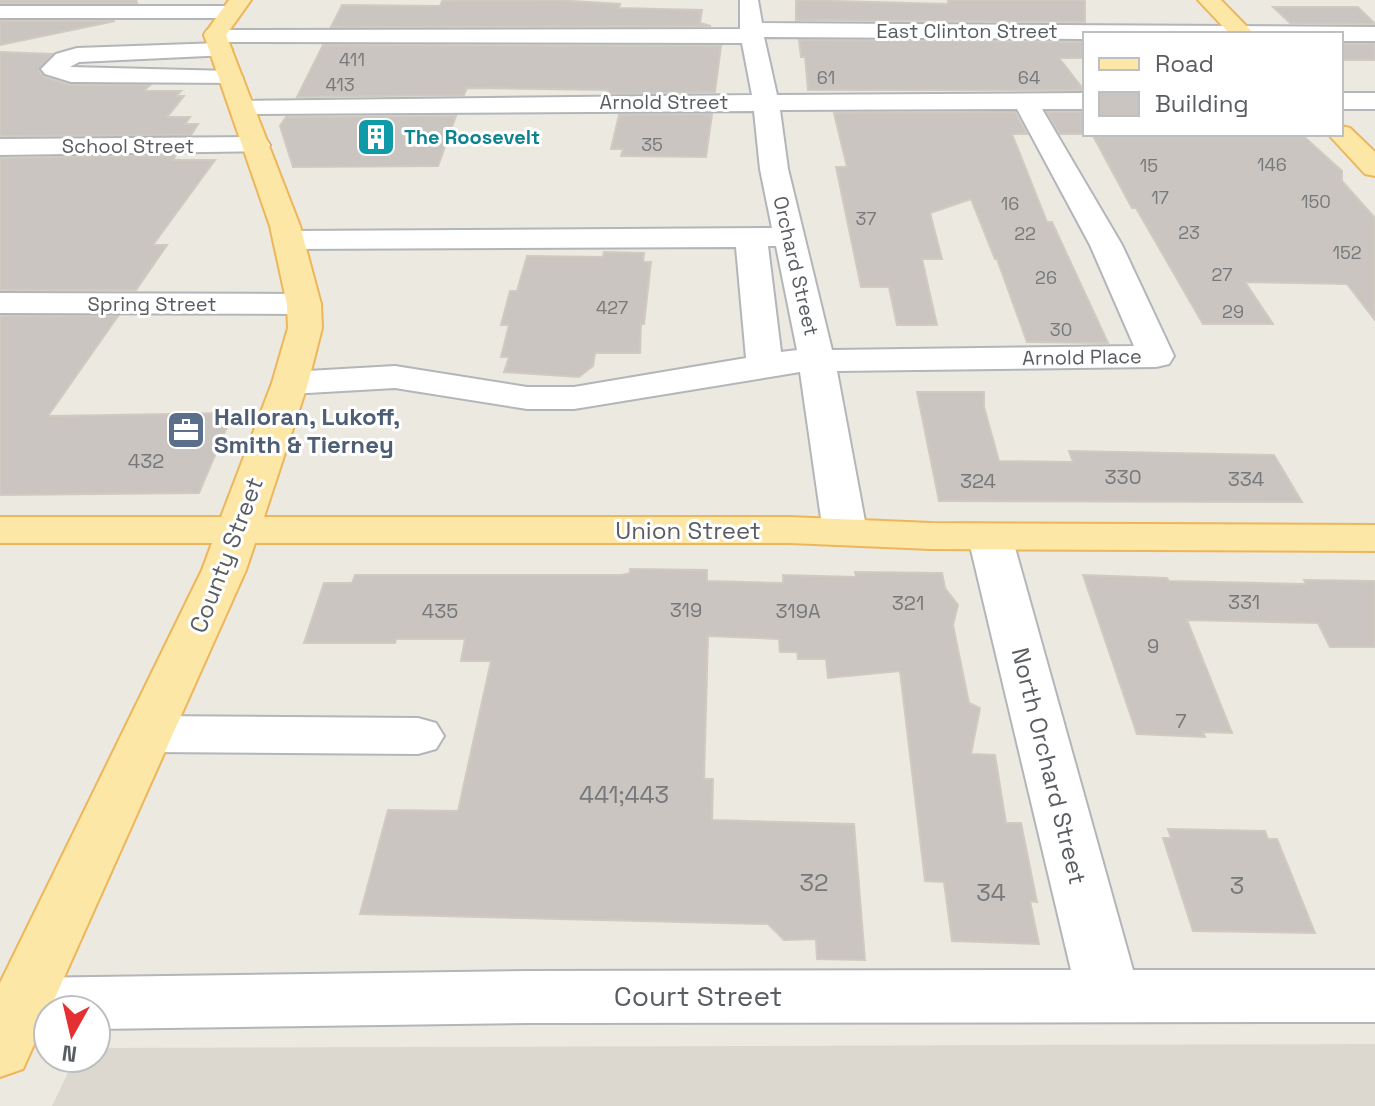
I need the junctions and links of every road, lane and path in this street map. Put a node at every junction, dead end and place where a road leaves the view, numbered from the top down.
1 (1209, 0) edge
2 (0, 12) edge
3 (510, 12) dead end
4 (750, 22) edge
5 (1197, 32) edge
6 (1241, 32) edge
7 (1343, 34) edge
8 (1375, 34) edge
9 (502, 36) junction
10 (234, 61) edge
11 (1025, 101) junction
12 (1083, 101) edge
13 (1343, 101) edge
14 (1375, 101) edge
15 (766, 108) junction
16 (1343, 136) edge
17 (0, 147) edge
18 (1375, 168) edge
19 (790, 237) junction
20 (751, 238) junction
21 (289, 240) junction
22 (0, 303) edge
23 (304, 304) junction
24 (817, 361) junction
25 (765, 365) junction
26 (290, 383) junction
27 (238, 529) junction
28 (0, 530) edge
29 (845, 532) junction
30 (990, 537) junction
31 (1375, 538) edge
32 (149, 734) junction
33 (418, 736) dead end
34 (1108, 994) junction
35 (1375, 996) edge
36 (11, 1026) edge

1 - 6 main road
2 - 10 street
3 - 9 street
4 - 5 street, East Clinton Street
4 - 9 street, East Clinton Street
4 - 15 street, Orchard Street
7 - 8 street, East Clinton Street
9 - 10 street, East Clinton Street
10 - 10 street
10 - 15 street, Arnold Street
10 - 17 street, School Street
10 - 21 main road, County Street
11 - 12 street, Arnold Street
11 - 15 street, Arnold Street
11 - 24 street, Arnold Place
13 - 14 street
15 - 19 street, Orchard Street
16 - 18 main road
19 - 20 street
19 - 24 street, Orchard Street
20 - 21 street
20 - 25 street
21 - 23 main road, County Street
22 - 23 street, Spring Street
23 - 26 main road, County Street
24 - 25 street
24 - 29 street, Orchard Street
25 - 26 street
26 - 27 main road, County Street
27 - 28 main road, Union Street
27 - 29 main road, Union Street
27 - 32 main road, County Street
29 - 30 main road, Union Street
30 - 31 main road, Union Street
30 - 34 street, North Orchard Street
32 - 33 street
32 - 36 main road, County Street
34 - 35 street, Court Street
34 - 36 street, Court Street

